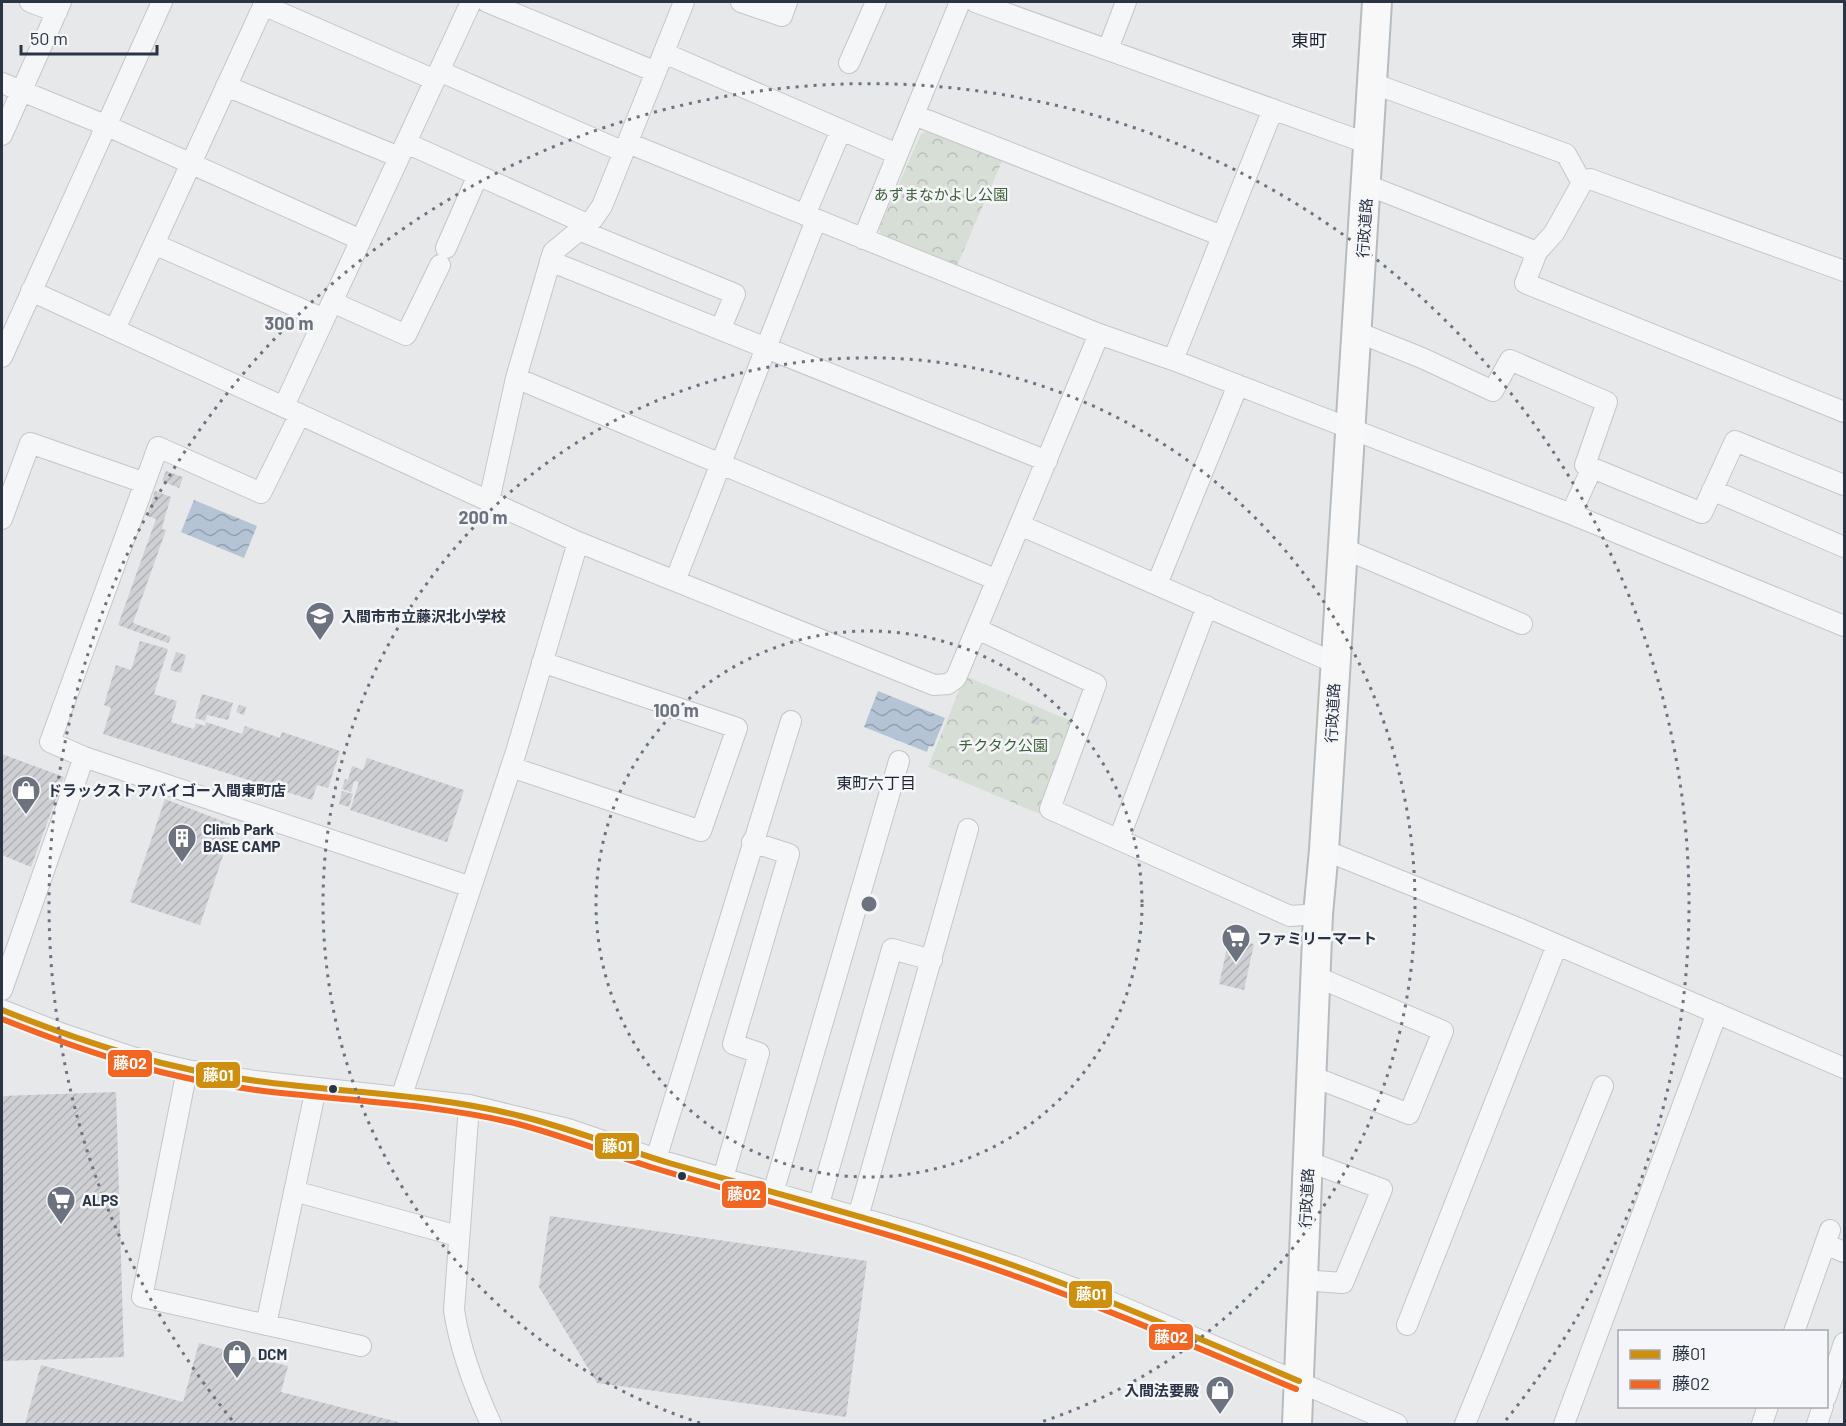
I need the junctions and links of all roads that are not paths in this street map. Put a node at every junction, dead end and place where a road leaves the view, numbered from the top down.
1 (30, 2) edge
2 (162, 2) edge
3 (471, 2) edge
4 (487, 2) edge
5 (684, 2) edge
6 (741, 2) edge
7 (788, 2) edge
8 (876, 2) edge
9 (960, 2) edge
10 (975, 2) edge
11 (1126, 2) edge
12 (1377, 2) edge
13 (264, 3) edge
14 (59, 7) edge
15 (1108, 50) junction
16 (664, 53) junction
17 (849, 63) dead end
18 (656, 72) junction
19 (437, 75) junction
20 (2, 83) edge
21 (1372, 83) junction
22 (226, 86) junction
23 (21, 91) junction
24 (1273, 109) junction
25 (914, 115) junction
26 (105, 125) junction
27 (841, 130) junction
28 (2, 135) edge
29 (1369, 144) junction
30 (626, 147) junction
31 (402, 150) junction
32 (897, 154) junction
33 (190, 164) junction
34 (478, 175) junction
35 (1582, 183) junction
36 (1367, 185) junction
37 (810, 217) junction
38 (583, 227) junction
39 (1222, 236) junction
40 (863, 238) junction
41 (361, 240) junction
42 (154, 244) junction
43 (1537, 252) junction
44 (550, 261) junction
45 (1845, 271) edge
46 (32, 291) junction
47 (328, 310) junction
48 (721, 328) junction
49 (115, 329) junction
50 (1356, 332) junction
51 (1099, 334) junction
52 (766, 346) junction
53 (2, 357) edge
54 (1173, 360) junction
55 (516, 378) junction
56 (1238, 385) junction
57 (292, 410) junction
58 (1845, 412) edge
59 (1350, 429) junction
60 (1047, 461) junction
61 (721, 462) junction
62 (1592, 468) junction
63 (145, 483) junction
64 (1845, 484) edge
65 (1712, 490) junction
66 (489, 501) junction
67 (1571, 514) junction
68 (2, 519) edge
69 (1020, 525) junction
70 (578, 542) junction
71 (1845, 547) edge
72 (1342, 548) junction
73 (997, 580) junction
74 (675, 581) junction
75 (1157, 584) junction
76 (1207, 606) junction
77 (1522, 624) dead end
78 (1845, 626) edge
79 (977, 629) junction
80 (542, 662) junction
81 (1335, 663) junction
82 (790, 721) dead end
83 (84, 757) junction
84 (900, 761) dead end
85 (511, 767) junction
86 (968, 829) dead end
87 (1119, 839) junction
88 (752, 842) junction
89 (1324, 850) junction
90 (471, 887) junction
91 (1318, 914) junction
92 (1557, 945) junction
93 (932, 960) junction
94 (1315, 976) junction
95 (2, 990) edge
96 (2, 1010) edge
97 (1717, 1013) junction
98 (1845, 1068) edge
99 (187, 1070) junction
100 (1311, 1076) junction
101 (1603, 1086) dead end
102 (315, 1088) junction
103 (401, 1098) junction
104 (469, 1105) junction
105 (656, 1159) junction
106 (1307, 1161) junction
107 (723, 1178) junction
108 (294, 1191) junction
109 (773, 1192) junction
110 (818, 1207) junction
111 (858, 1217) junction
112 (458, 1236) junction
113 (1845, 1252) edge
114 (1302, 1280) junction
115 (266, 1325) junction
116 (1407, 1325) dead end
117 (1795, 1330) edge
118 (1845, 1343) edge
119 (361, 1346) dead end
120 (1299, 1381) junction
121 (1828, 1394) edge
122 (1768, 1408) edge
123 (1823, 1408) edge
124 (490, 1425) edge
125 (1297, 1425) edge
126 (1397, 1425) edge
127 (1465, 1425) edge
128 (1564, 1425) edge
129 (1762, 1425) edge
130 (1817, 1425) edge

1 - 14 street
2 - 26 street
3 - 19 street
4 - 18 street
5 - 16 street
6 - 7 street
8 - 17 street
9 - 25 street
10 - 15 street
11 - 15 street
12 - 21 highway, 行政道路
13 - 19 street
13 - 22 street
14 - 23 street
15 - 24 street
16 - 18 street
16 - 27 street
18 - 30 street
19 - 30 street
19 - 31 street
20 - 23 street
21 - 29 highway, 行政道路
21 - 35 street
22 - 31 street
22 - 33 street
23 - 26 street
23 - 28 street
24 - 29 street
24 - 39 street
25 - 32 street
25 - 39 street
26 - 33 street
26 - 46 street
27 - 32 street
27 - 37 street
29 - 36 highway, 行政道路
30 - 37 street
30 - 38 street
31 - 34 street
31 - 41 street
32 - 40 street
33 - 41 street
33 - 42 street
34 - 38 street
34 - 47 street
35 - 43 street
35 - 45 street
36 - 43 street
36 - 50 highway, 行政道路
37 - 40 street
37 - 52 street
38 - 44 street
38 - 48 street
39 - 54 street
40 - 51 street
41 - 47 street
42 - 47 street
42 - 49 street
43 - 58 street
44 - 48 street
44 - 55 street
46 - 49 street
46 - 53 street
47 - 57 street
48 - 52 street
49 - 57 street
50 - 59 highway, 行政道路
50 - 62 street
51 - 54 street
51 - 60 street
52 - 60 street
52 - 61 street
54 - 56 street
55 - 61 street
55 - 66 street
56 - 59 street
56 - 75 street
57 - 63 street
57 - 66 street
59 - 67 street
59 - 72 highway, 行政道路
60 - 69 street
61 - 73 street
61 - 74 street
62 - 65 street
62 - 67 street
63 - 68 street
63 - 83 street
64 - 65 street
65 - 71 street
66 - 70 street
67 - 78 street
69 - 73 street
69 - 75 street
70 - 74 street
70 - 80 street
72 - 77 street
72 - 81 highway, 行政道路
73 - 79 street
74 - 79 street
75 - 76 street
76 - 81 street
76 - 87 street
79 - 87 street
80 - 85 street
80 - 85 street
81 - 89 highway, 行政道路
82 - 88 street
83 - 90 street
83 - 95 street
84 - 109 street
85 - 90 street
86 - 93 street
87 - 91 street
88 - 105 street
88 - 107 street
89 - 91 highway, 行政道路
89 - 92 street
90 - 103 street
91 - 94 highway, 行政道路
92 - 97 street
92 - 116 street
93 - 110 street
93 - 111 street
94 - 100 highway, 行政道路
94 - 100 street
96 - 99 street
97 - 98 street
97 - 128 street
99 - 102 street
99 - 115 street
100 - 106 highway, 行政道路
101 - 127 street
102 - 103 street
102 - 108 street
103 - 104 street
104 - 105 street
104 - 112 street
105 - 107 street
106 - 114 highway, 行政道路
106 - 114 street
107 - 109 street
108 - 112 street
108 - 115 street
109 - 110 street
110 - 111 street
111 - 120 street
112 - 124 street
113 - 117 street
114 - 120 highway, 行政道路
115 - 119 street
118 - 121 street
120 - 125 highway, 行政道路
120 - 126 street
122 - 129 street
123 - 130 street

